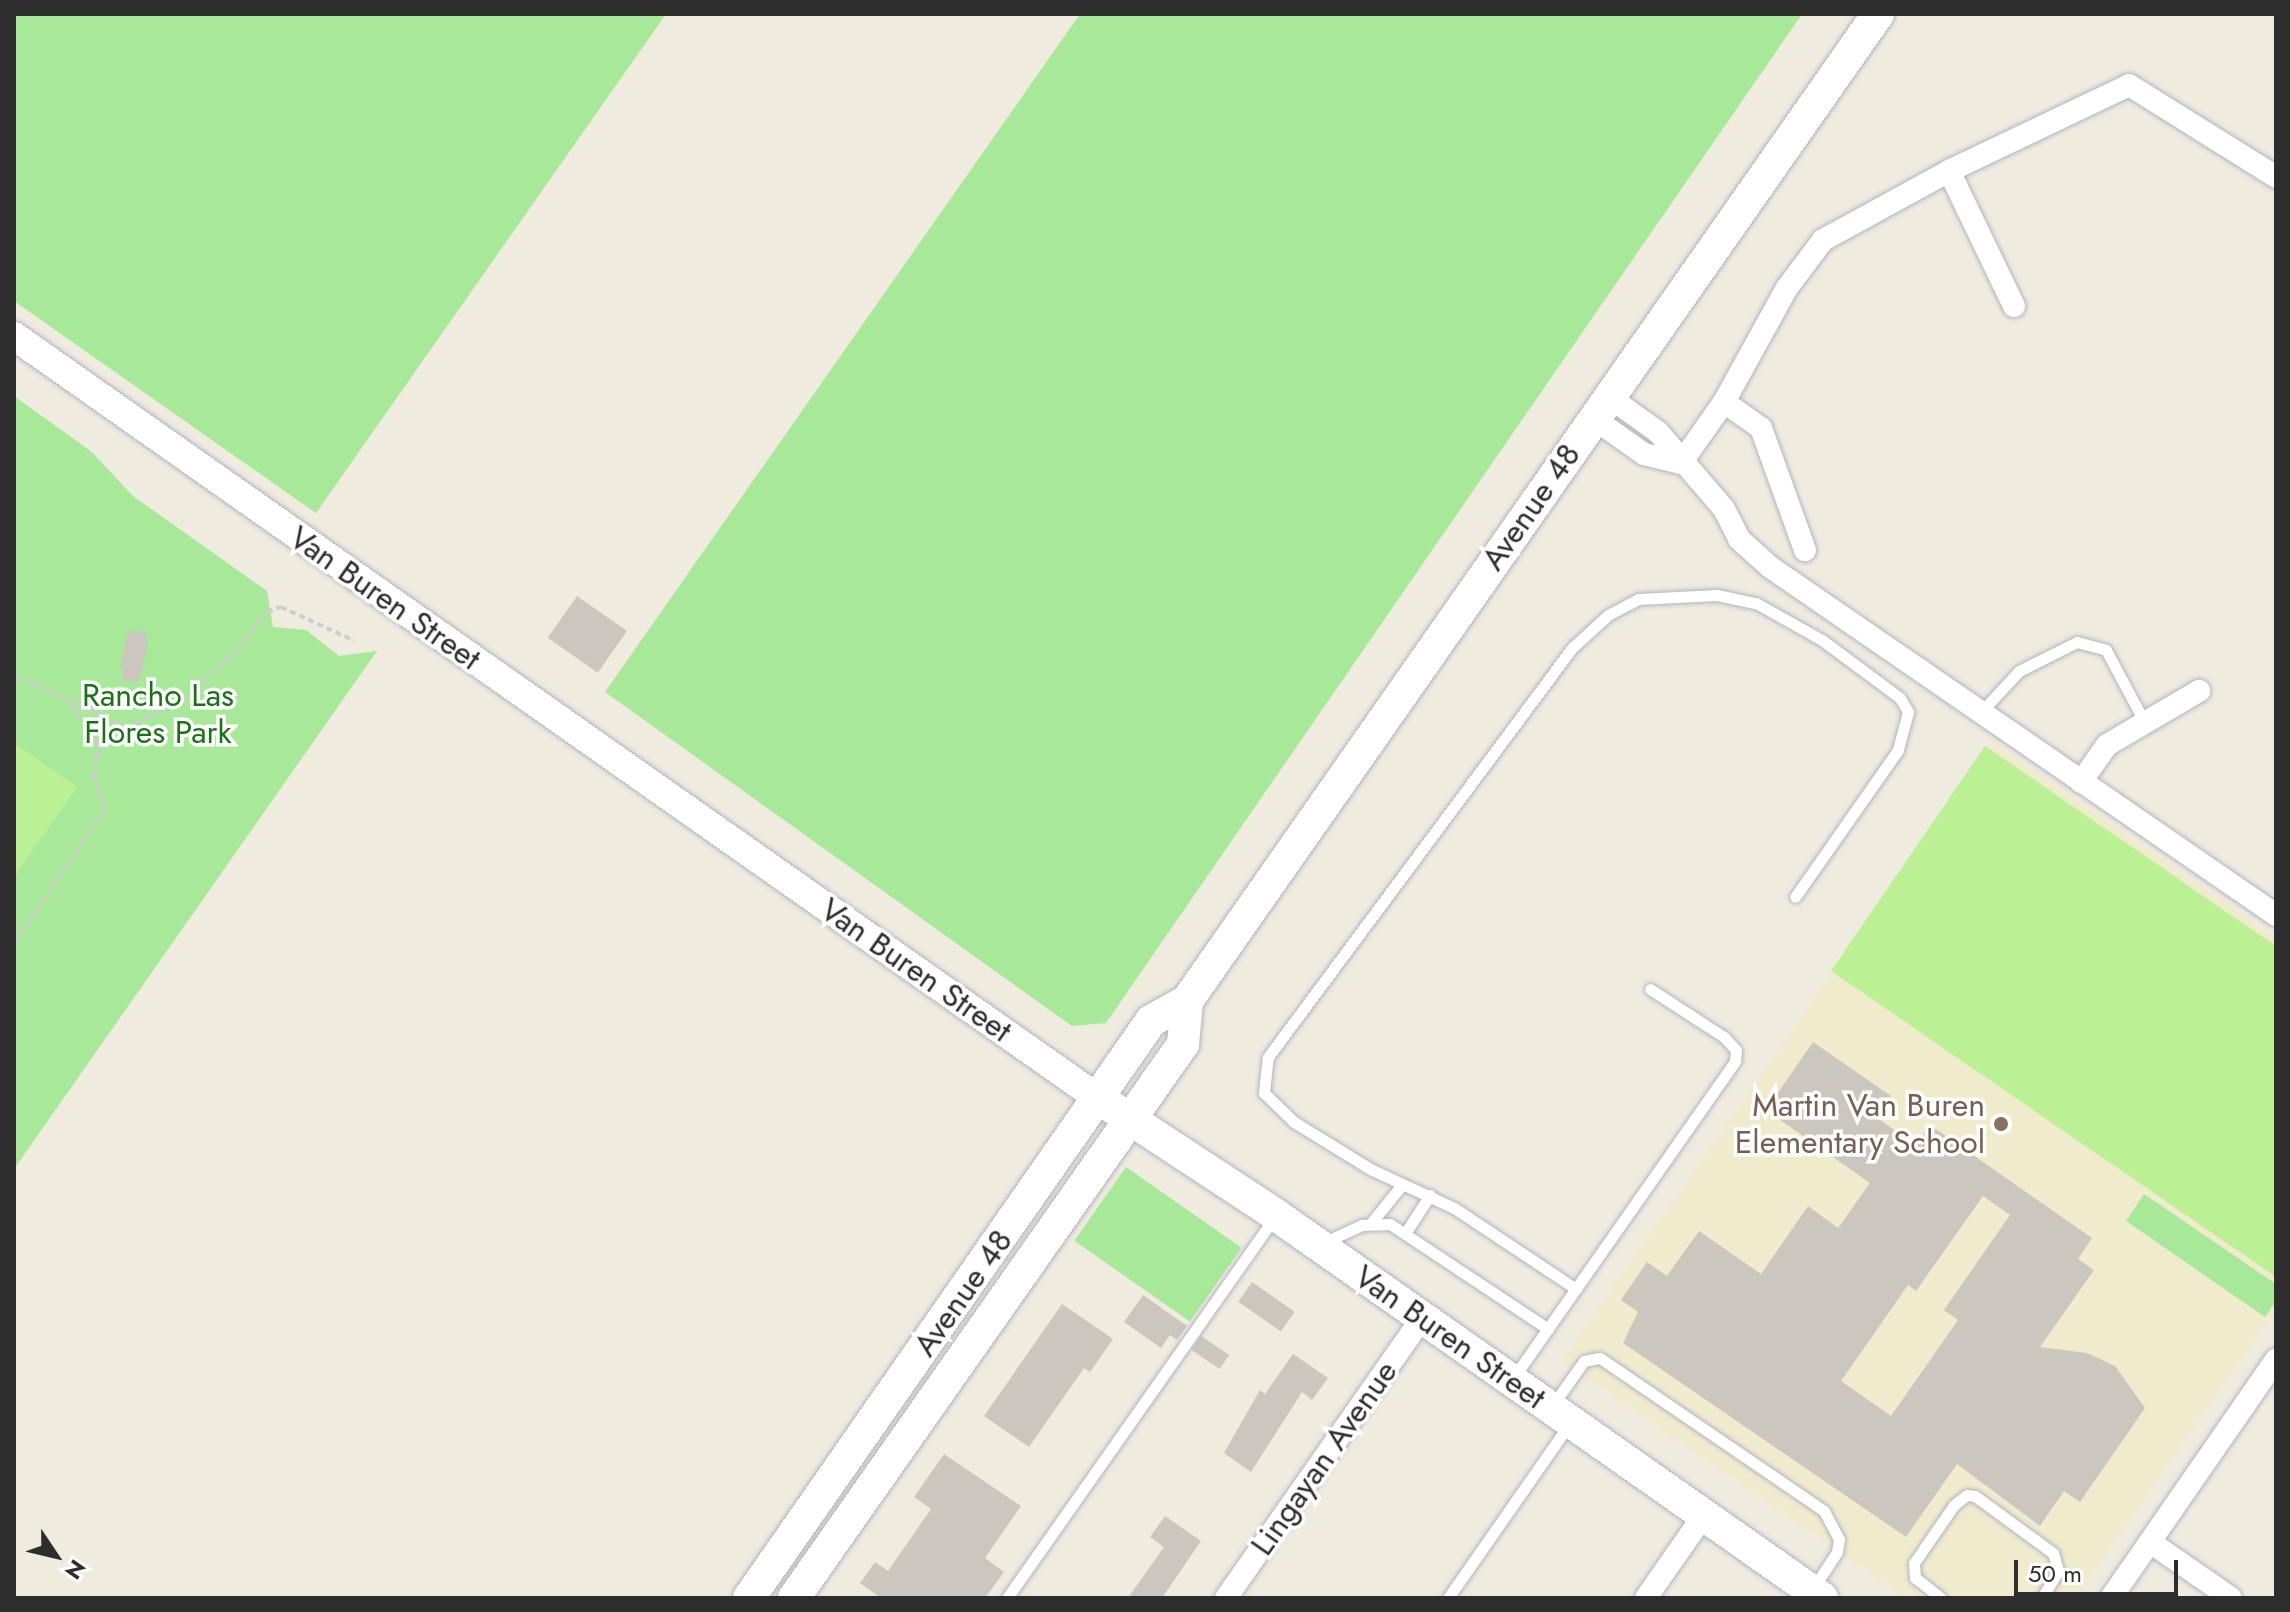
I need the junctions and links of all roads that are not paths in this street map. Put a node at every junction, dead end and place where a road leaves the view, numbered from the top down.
1 (1878, 14) edge
2 (1949, 171) junction
3 (2276, 177) edge
4 (2014, 306) dead end
5 (14, 336) edge
6 (1724, 402) junction
7 (1601, 408) junction
8 (1681, 463) junction
9 (1805, 550) dead end
10 (2199, 691) dead end
11 (1980, 713) junction
12 (2145, 723) junction
13 (2081, 782) junction
14 (1795, 897) dead end
15 (2276, 915) edge
16 (1650, 989) dead end
17 (1187, 1001) junction
18 (1098, 1098) junction
19 (1130, 1119) junction
20 (1401, 1186) junction
21 (1430, 1195) junction
22 (1276, 1215) junction
23 (1371, 1223) junction
24 (1406, 1232) junction
25 (1318, 1245) junction
26 (1576, 1289) junction
27 (1422, 1318) junction
28 (1548, 1329) junction
29 (2276, 1360) edge
30 (1512, 1381) junction
31 (1561, 1415) junction
32 (1704, 1515) junction
33 (2150, 1542) junction
34 (1817, 1594) edge
35 (749, 1598) edge
36 (794, 1598) edge
37 (1007, 1598) edge
38 (1226, 1598) edge
39 (1448, 1598) edge
40 (1646, 1598) edge
41 (1941, 1598) edge
42 (2042, 1598) edge
43 (2111, 1598) edge
44 (2231, 1598) edge

1 - 7 main road, Avenue 48
2 - 3 street
2 - 4 street
2 - 6 street
5 - 18 street, Van Buren Street
6 - 8 street
6 - 9 street
7 - 8 street
7 - 17 main road, Avenue 48
8 - 11 street
10 - 12 street
11 - 12 lane
11 - 13 street
12 - 13 street
13 - 15 street
14 - 20 lane
16 - 26 lane
17 - 18 main road, Avenue 48
17 - 19 main road, Avenue 48
18 - 19 main road, Van Buren Street
18 - 35 main road, Avenue 48
19 - 22 main road, Van Buren Street
19 - 36 main road, Avenue 48
20 - 21 lane
20 - 23 lane
21 - 24 lane
21 - 26 lane
22 - 25 main road, Van Buren Street
22 - 37 lane
23 - 24 lane
23 - 25 lane
24 - 28 lane
25 - 27 main road, Van Buren Street
26 - 28 lane
27 - 30 main road, Van Buren Street
27 - 38 street, Lingayan Avenue
28 - 30 lane
29 - 33 street
30 - 31 main road, Van Buren Street
31 - 32 main road, Van Buren Street
31 - 34 lane
31 - 39 lane
32 - 34 main road, Van Buren Street
32 - 40 street
33 - 43 street
33 - 44 street
41 - 42 lane

